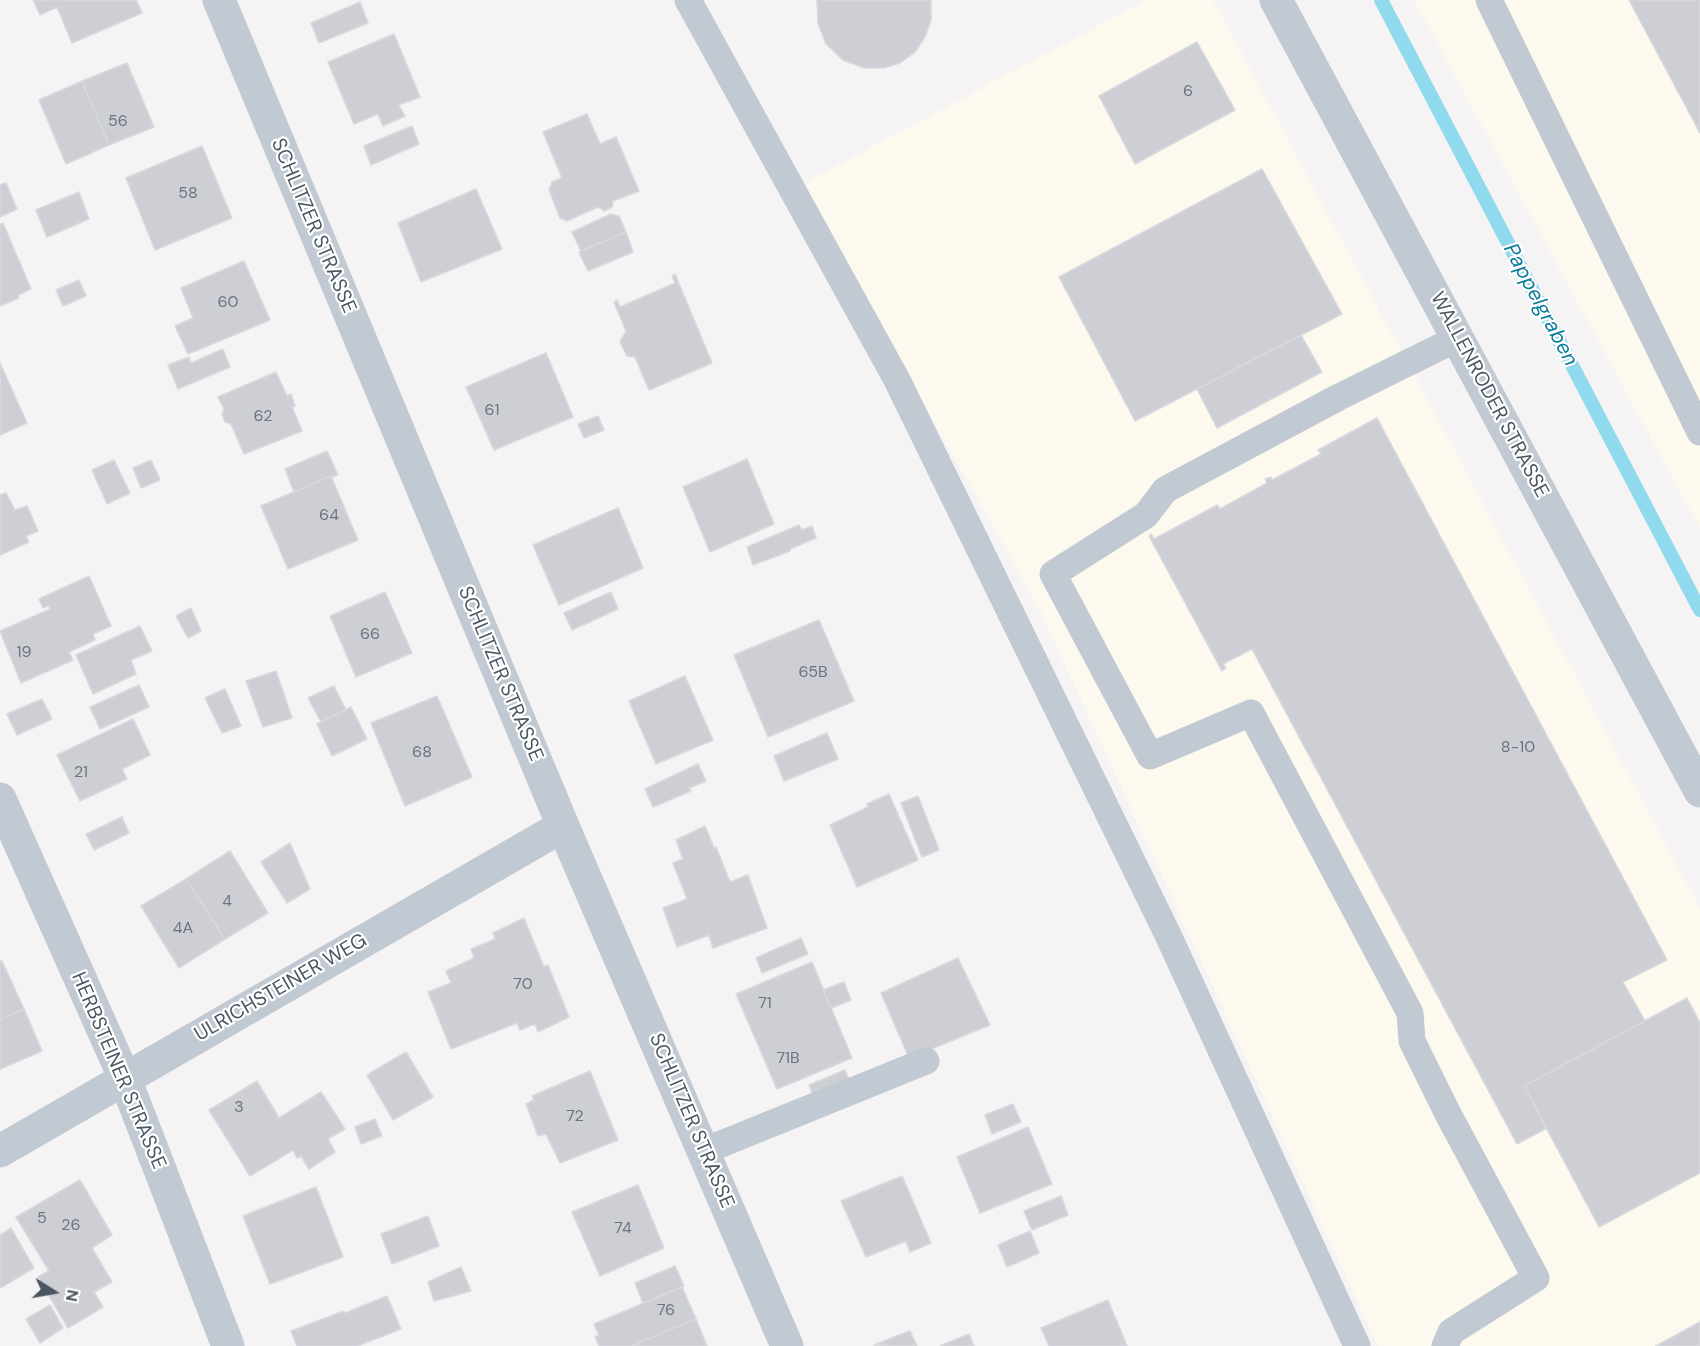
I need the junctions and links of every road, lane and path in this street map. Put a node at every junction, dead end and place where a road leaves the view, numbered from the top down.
1 (219, 0) edge
2 (688, 0) edge
3 (1276, 0) edge
4 (1490, 0) edge
5 (1458, 338) junction
6 (1700, 432) edge
7 (1700, 791) edge
8 (0, 799) edge
9 (563, 826) junction
10 (926, 1061) dead end
11 (125, 1079) junction
12 (0, 1151) edge
13 (704, 1151) junction
14 (228, 1346) edge
15 (787, 1346) edge
16 (1357, 1346) edge
17 (1445, 1346) edge

1 - 9 street, SCHLITZER STRASSE
2 - 16 lane
3 - 5 street, WALLENRODER STRASSE
4 - 6 lane
5 - 7 street, WALLENRODER STRASSE
5 - 17 lane
8 - 11 street, HERBSTEINER STRASSE
9 - 11 street, ULRICHSTEINER WEG
9 - 13 street, SCHLITZER STRASSE
10 - 13 lane
11 - 12 street, ULRICHSTEINER WEG
11 - 14 street, HERBSTEINER STRASSE
13 - 15 street, SCHLITZER STRASSE

